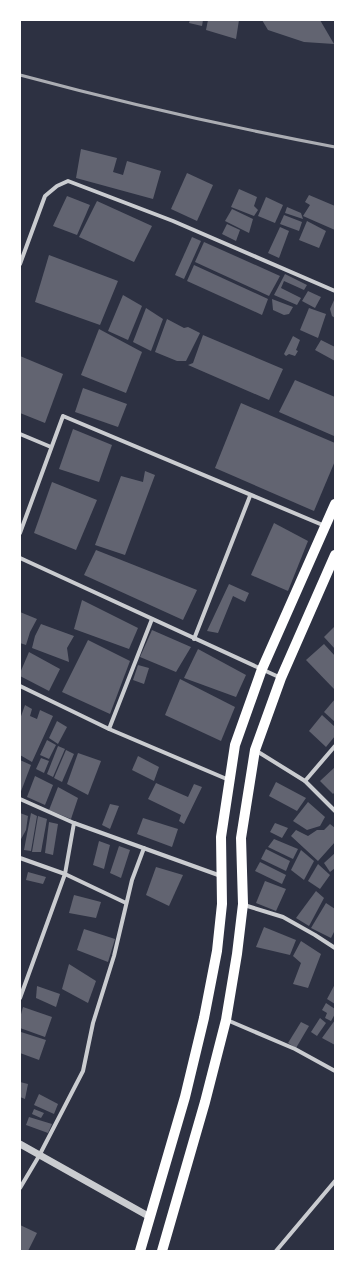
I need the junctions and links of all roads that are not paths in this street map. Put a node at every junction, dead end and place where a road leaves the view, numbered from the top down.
1 (20, 264) edge
2 (335, 291) edge
3 (20, 434) edge
4 (51, 447) junction
5 (250, 496) junction
6 (335, 504) edge
7 (325, 526) junction
8 (20, 533) edge
9 (335, 555) edge
10 (20, 558) edge
11 (152, 619) junction
12 (194, 639) junction
13 (262, 669) junction
14 (281, 678) junction
15 (20, 686) edge
16 (109, 729) junction
17 (335, 746) edge
18 (255, 750) junction
19 (229, 780) junction
20 (305, 781) junction
21 (20, 799) edge
22 (335, 810) edge
23 (74, 823) junction
24 (144, 848) junction
25 (20, 858) edge
26 (65, 874) junction
27 (222, 876) junction
28 (126, 903) junction
29 (243, 904) junction
30 (335, 948) edge
31 (20, 998) edge
32 (226, 1020) junction
33 (335, 1071) edge
34 (20, 1144) edge
35 (39, 1156) junction
36 (335, 1181) edge
37 (20, 1188) edge
38 (150, 1218) junction
39 (140, 1251) edge
40 (162, 1251) edge
41 (276, 1251) edge

1 - 2 street
3 - 4 street
4 - 5 street
4 - 8 street
5 - 7 street
5 - 12 street
6 - 7 main road
7 - 13 main road
9 - 14 main road
10 - 11 street
11 - 12 street
11 - 16 street
12 - 13 street
13 - 14 street
13 - 19 main road
14 - 18 main road
15 - 16 street
16 - 19 street
17 - 20 street
18 - 20 street
18 - 29 main road
19 - 27 main road
20 - 22 street
21 - 23 street
23 - 24 street
23 - 26 street
24 - 27 street
24 - 28 street
25 - 26 street
26 - 28 street
26 - 31 street
27 - 38 main road
28 - 35 street
29 - 30 street
29 - 32 main road
32 - 33 street
32 - 40 main road
34 - 35 street
35 - 37 street
35 - 38 street
36 - 41 street
38 - 39 main road

